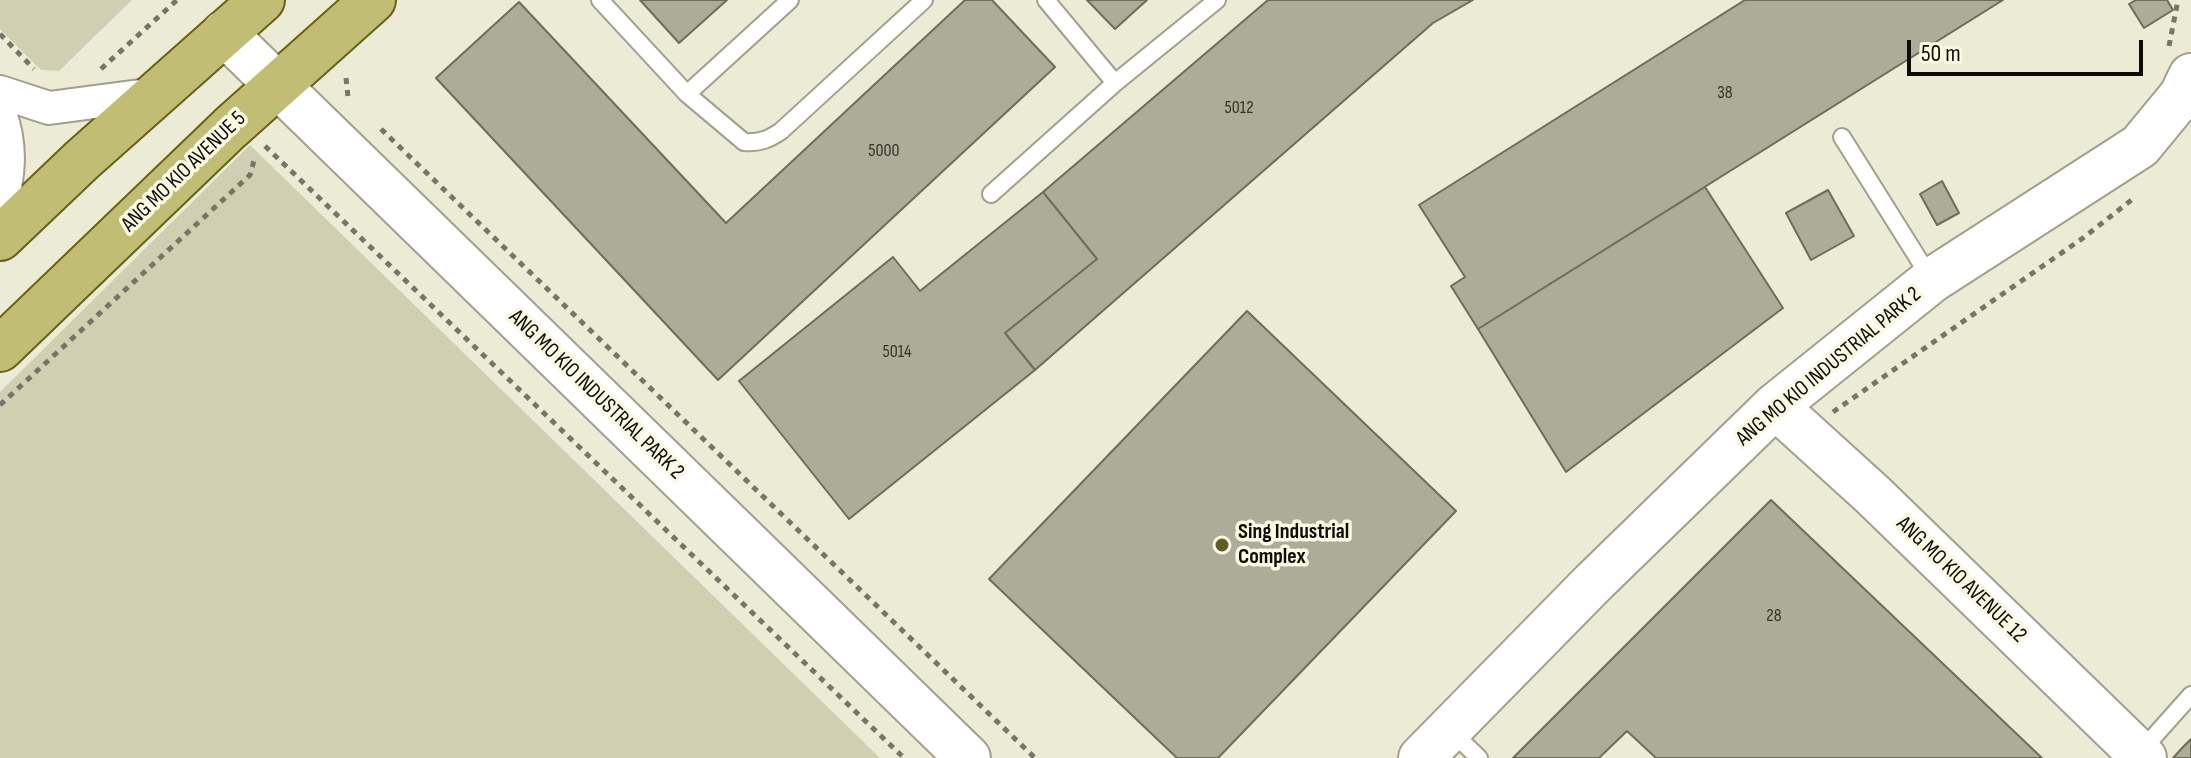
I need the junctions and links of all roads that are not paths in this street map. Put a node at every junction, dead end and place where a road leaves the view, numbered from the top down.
1 (262, 0) edge
2 (373, 0) edge
3 (600, 0) edge
4 (790, 0) edge
5 (924, 0) edge
6 (1046, 0) edge
7 (1217, 0) edge
8 (224, 33) junction
9 (2191, 76) edge
10 (1115, 83) junction
11 (275, 85) junction
12 (0, 92) edge
13 (155, 94) junction
14 (687, 94) junction
15 (0, 114) edge
16 (1842, 137) dead end
17 (991, 194) dead end
18 (0, 209) edge
19 (0, 238) edge
20 (1932, 280) junction
21 (0, 349) edge
22 (1775, 406) junction
23 (2191, 695) edge
24 (1450, 749) edge
25 (2139, 756) edge
26 (968, 758) edge

1 - 8 main road
2 - 11 main road, ANG MO KIO AVENUE 5
3 - 14 lane
4 - 14 lane
5 - 14 lane
6 - 10 lane
7 - 10 lane
8 - 11 street, ANG MO KIO INDUSTRIAL PARK 2
8 - 13 main road
9 - 20 street, ANG MO KIO INDUSTRIAL PARK 2
10 - 17 lane
11 - 21 main road, ANG MO KIO AVENUE 5
11 - 26 street, ANG MO KIO INDUSTRIAL PARK 2
12 - 13 street
13 - 19 main road
15 - 18 street
16 - 20 lane
20 - 22 street, ANG MO KIO INDUSTRIAL PARK 2
22 - 24 street, ANG MO KIO INDUSTRIAL PARK 2
22 - 25 street, ANG MO KIO AVENUE 12
23 - 25 lane

